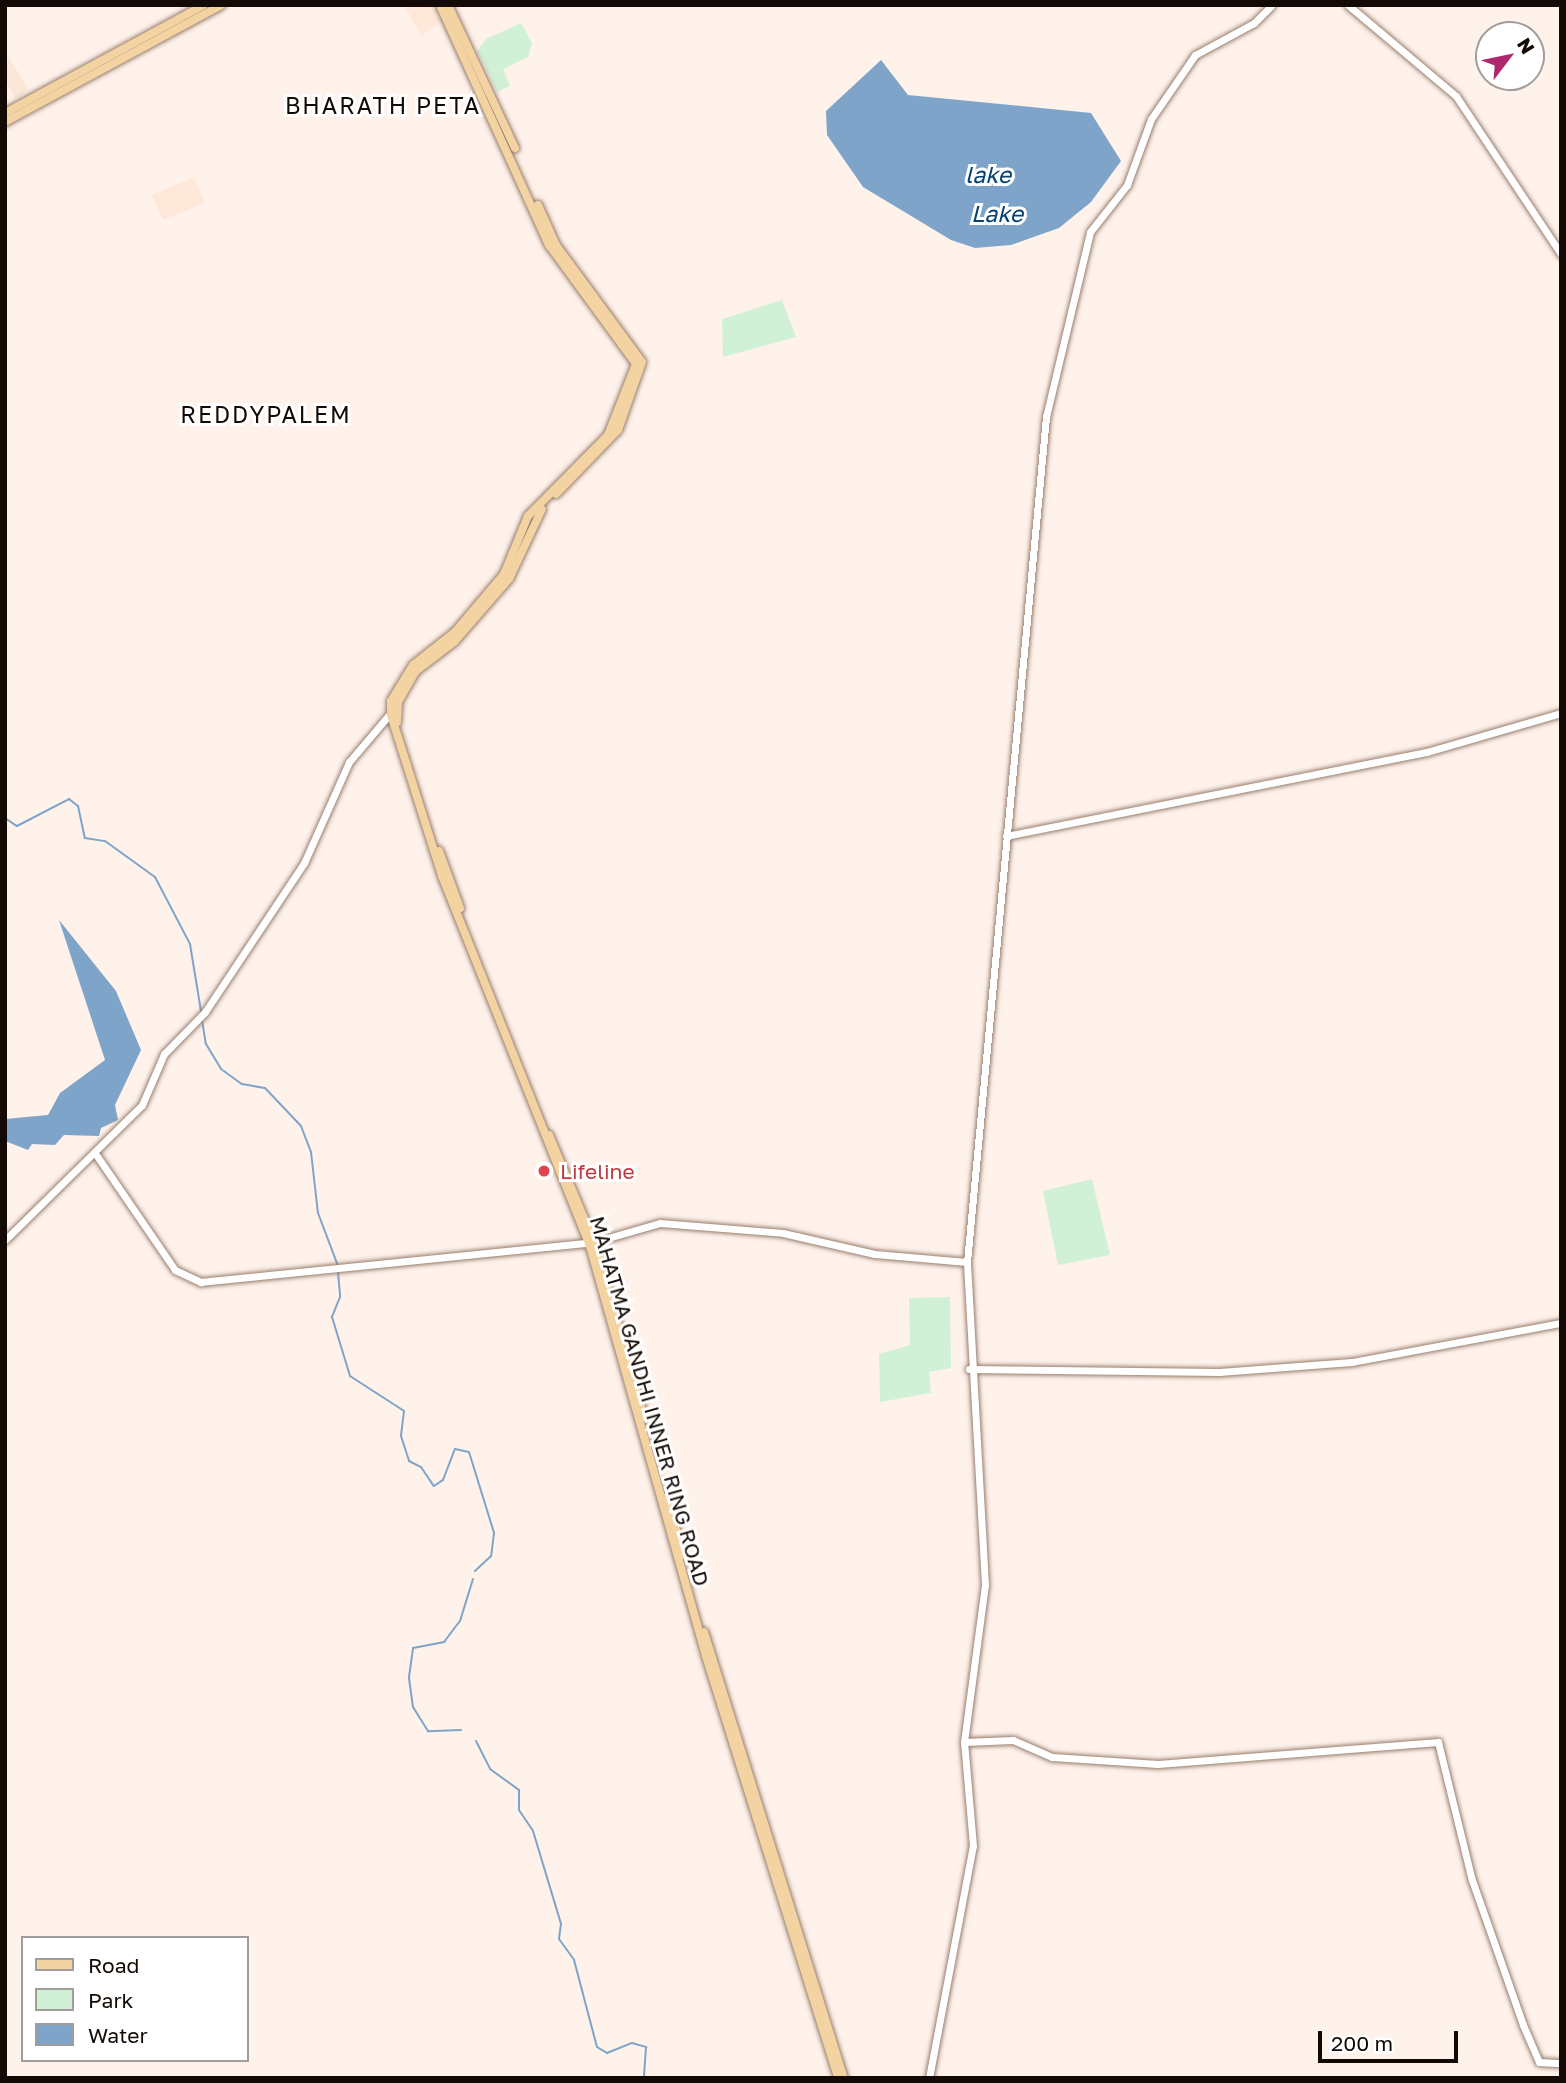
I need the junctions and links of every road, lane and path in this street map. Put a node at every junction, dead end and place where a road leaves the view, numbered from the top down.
1 (204, 5) edge
2 (221, 5) edge
3 (440, 5) edge
4 (448, 5) edge
5 (1272, 5) edge
6 (1349, 5) edge
7 (5, 113) edge
8 (5, 122) edge
9 (1561, 254) edge
10 (595, 302) junction
11 (393, 709) junction
12 (1561, 713) edge
13 (1006, 836) junction
14 (97, 1156) junction
15 (5, 1240) edge
16 (591, 1241) junction
17 (967, 1262) junction
18 (1561, 1323) edge
19 (969, 1369) junction
20 (964, 1742) junction
21 (1561, 2063) edge
22 (838, 2078) edge
23 (844, 2078) edge
24 (929, 2078) edge

1 - 7 main road
2 - 8 main road
3 - 10 main road
4 - 10 main road
5 - 13 street
6 - 9 street
10 - 11 main road
11 - 14 street
11 - 16 main road, MAHATMA GANDHI INNER RING ROAD
12 - 13 street
13 - 17 street
14 - 15 street
14 - 16 street
16 - 17 street
16 - 22 main road, MAHATMA GANDHI INNER RING ROAD
16 - 23 main road, MAHATMA GANDHI INNER RING ROAD
17 - 19 street
18 - 19 street
19 - 20 street
20 - 21 street
20 - 24 street

